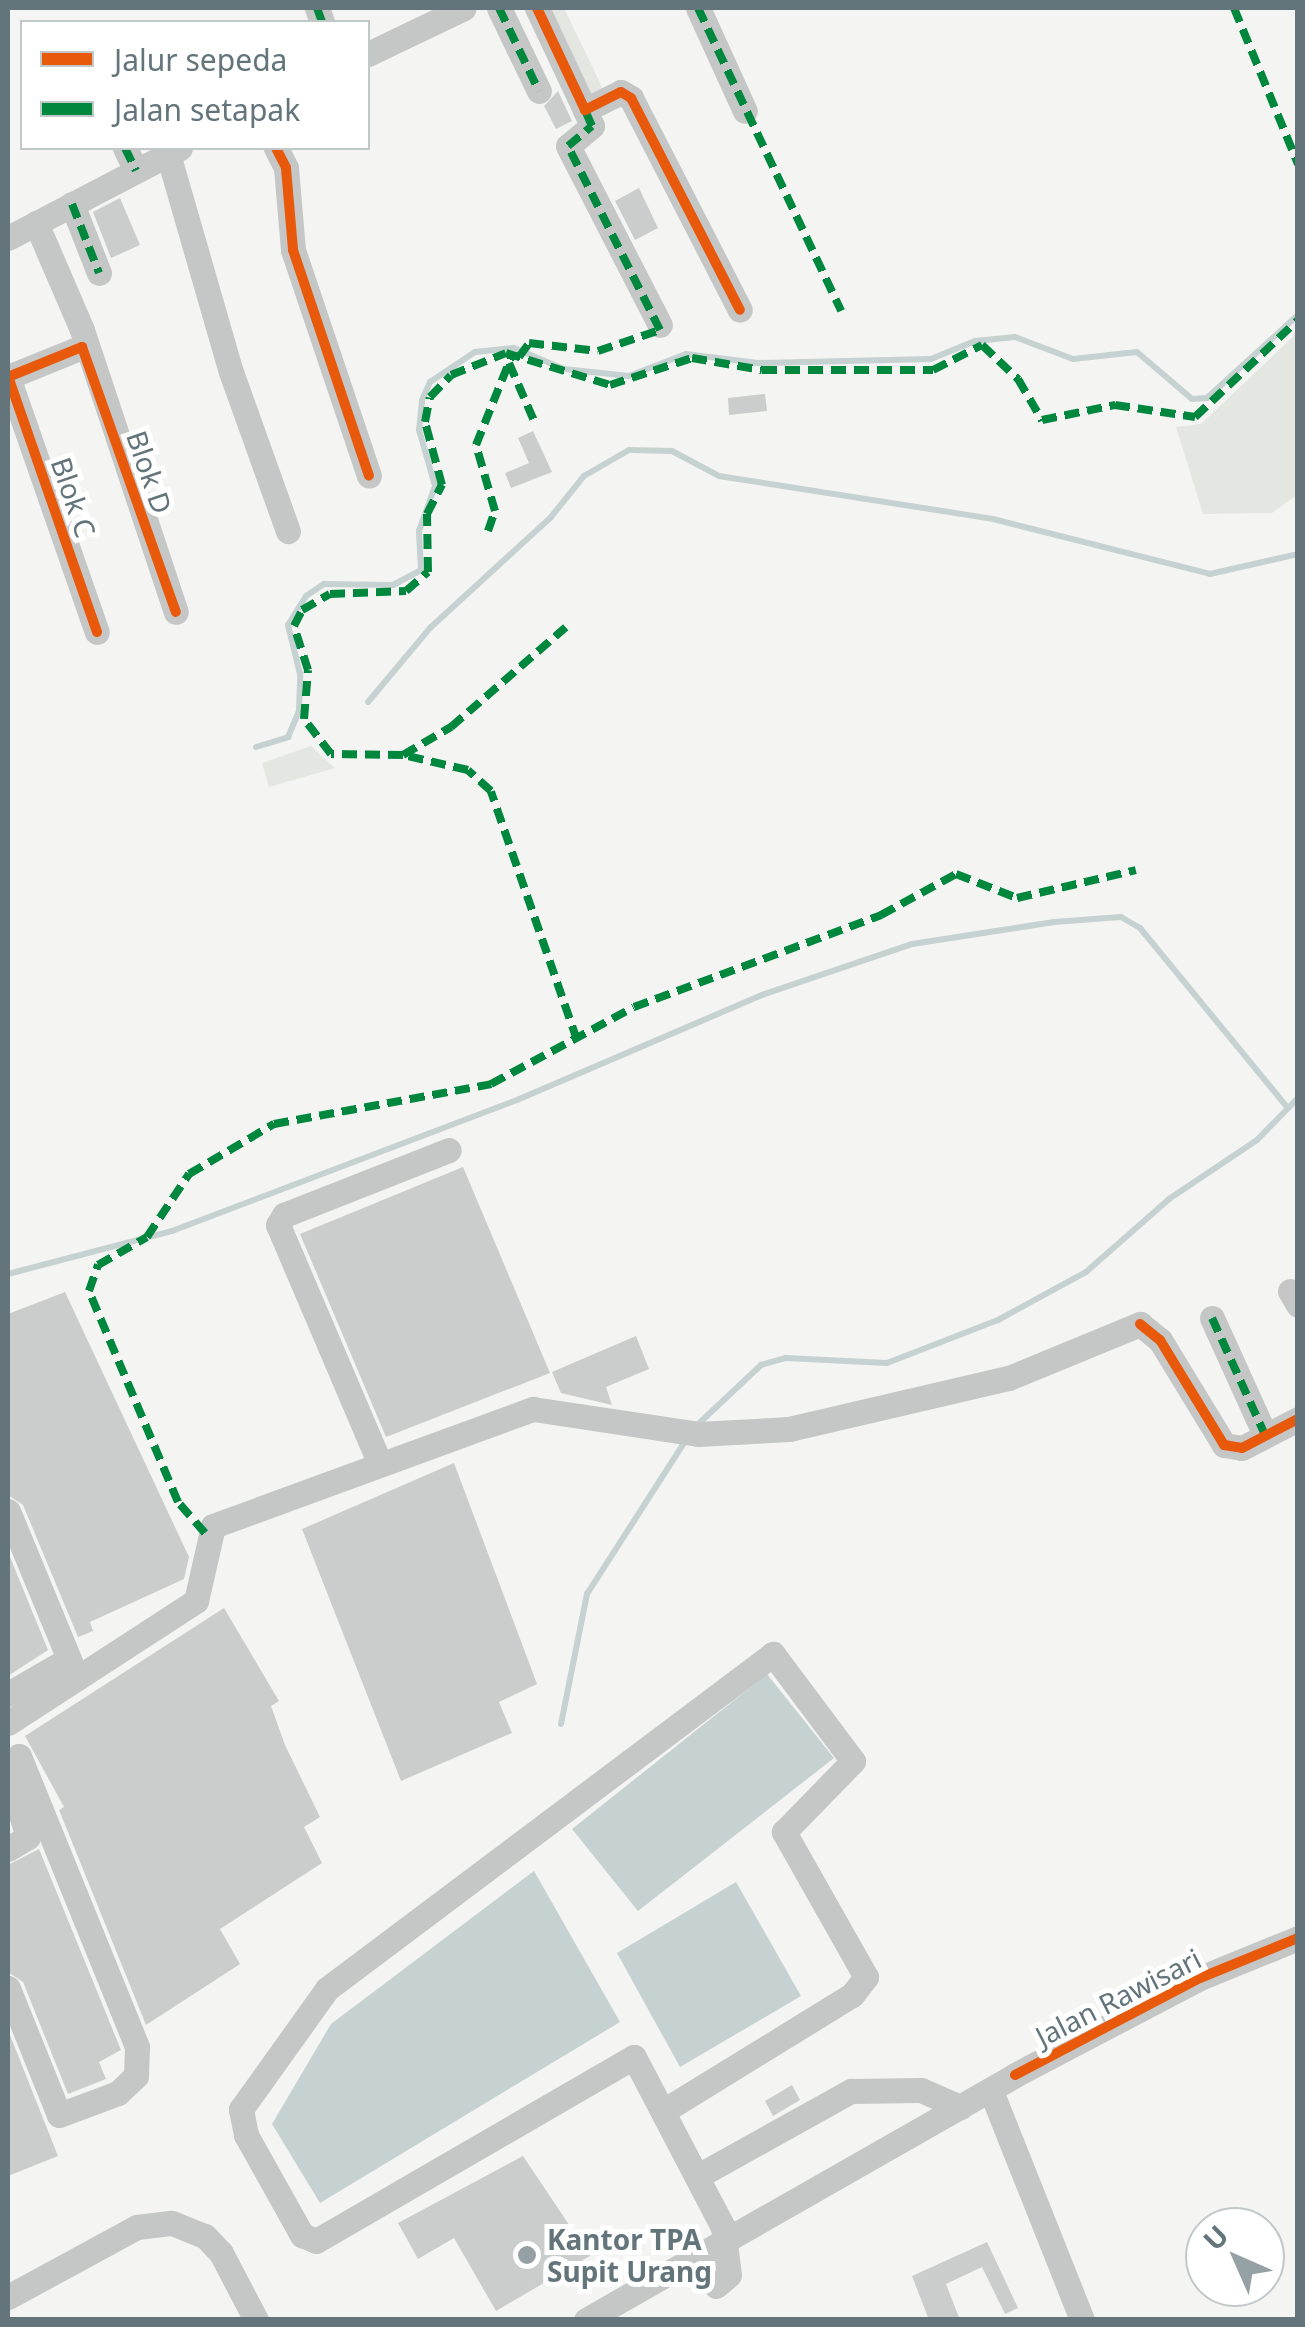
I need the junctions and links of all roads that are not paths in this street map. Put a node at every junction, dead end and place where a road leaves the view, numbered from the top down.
1 (464, 8) edge
2 (499, 8) edge
3 (537, 8) edge
4 (706, 10) edge
5 (370, 53) edge
6 (539, 91) dead end
7 (586, 110) junction
8 (744, 112) dead end
9 (277, 150) edge
10 (174, 151) edge
11 (130, 159) edge
12 (72, 204) junction
13 (36, 223) junction
14 (8, 238) edge
15 (99, 273) dead end
16 (740, 310) dead end
17 (660, 325) dead end
18 (82, 347) junction
19 (8, 377) edge
20 (369, 476) dead end
21 (288, 531) dead end
22 (176, 612) dead end
23 (97, 632) dead end
24 (449, 1150) dead end
25 (1212, 1318) dead end
26 (1298, 1419) edge
27 (1265, 1436) junction
28 (380, 1464) junction
29 (8, 1512) edge
30 (72, 1669) junction
31 (8, 1694) edge
32 (8, 1723) edge
33 (8, 1849) edge
34 (1298, 1938) edge
35 (8, 1988) edge
36 (992, 2091) junction
37 (960, 2107) junction
38 (665, 2110) junction
39 (698, 2176) junction
40 (722, 2238) junction
41 (716, 2286) dead end
42 (8, 2296) edge
43 (256, 2320) edge
44 (586, 2320) edge
45 (1082, 2320) edge

1 - 5 street
2 - 6 street
3 - 7 street
4 - 8 street
7 - 16 street
7 - 17 street
9 - 20 street
10 - 11 street
10 - 21 street
11 - 12 street
12 - 13 street
12 - 15 street
13 - 14 street
13 - 18 street, Blok D
18 - 19 street
18 - 22 street, Blok D
19 - 23 street, Blok C
24 - 28 street
25 - 27 street
26 - 27 street
27 - 28 street
28 - 30 street
29 - 30 street
30 - 31 street
30 - 32 street
33 - 35 street
34 - 36 street, Jalan Rawisari
36 - 37 street, Jalan Rawisari
36 - 45 street
37 - 39 street
37 - 40 street, Jalan Rawisari
38 - 38 street
38 - 39 street
39 - 40 street
40 - 41 street
40 - 44 street, Jalan Rawisari
42 - 43 street

